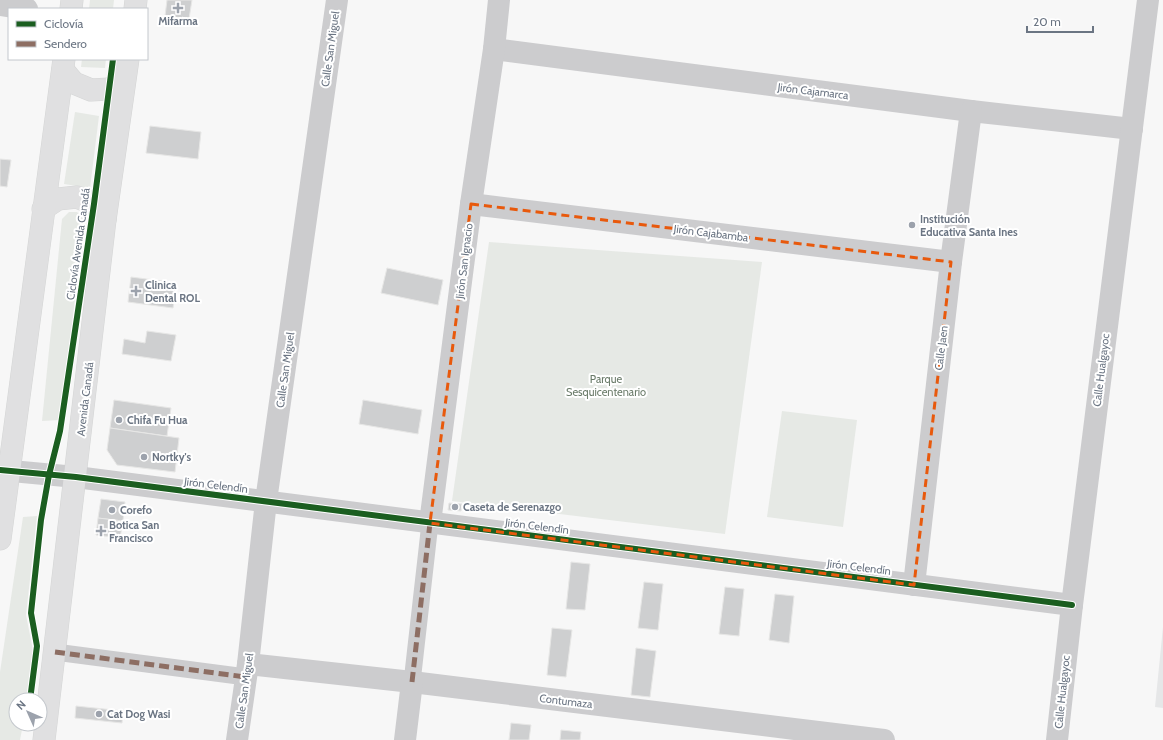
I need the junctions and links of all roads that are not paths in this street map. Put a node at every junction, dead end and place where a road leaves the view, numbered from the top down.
1 (337, 0) edge
2 (499, 0) edge
3 (1148, 0) edge
4 (0, 5) edge
5 (20, 8) edge
6 (494, 49) junction
7 (128, 60) edge
8 (63, 64) edge
9 (124, 81) junction
10 (971, 111) junction
11 (1132, 129) junction
12 (471, 204) junction
13 (43, 209) junction
14 (105, 220) junction
15 (952, 262) junction
16 (4, 471) edge
17 (76, 477) junction
18 (266, 501) junction
19 (430, 523) junction
20 (0, 539) edge
21 (914, 585) junction
22 (1072, 605) junction
23 (56, 652) junction
24 (247, 670) junction
25 (412, 682) junction
26 (44, 740) edge
27 (237, 740) edge
28 (405, 740) edge
29 (877, 740) edge
30 (1057, 740) edge

1 - 18 street, Calle San Miguel
2 - 6 street, Jirón San Ignacio
3 - 11 street, Calle Hualgayoc
4 - 5 street
6 - 10 street, Jirón Cajamarca
6 - 12 street, Jirón San Ignacio
7 - 9 main road, Avenida Canadá
8 - 9 main road
8 - 13 main road
9 - 14 main road, Avenida Canadá
10 - 11 street, Jirón Cajamarca
10 - 15 street, Calle Jaen
11 - 22 street, Calle Hualgayoc
12 - 15 street, Jirón Cajabamba
12 - 19 street, Jirón San Ignacio
13 - 14 main road
13 - 16 main road
14 - 17 main road, Avenida Canadá
15 - 21 street, Calle Jaen
16 - 17 street, Jirón Celendín
16 - 20 main road
17 - 18 street, Jirón Celendín
17 - 23 main road, Avenida Canadá
18 - 19 street, Jirón Celendín
18 - 24 street, Calle San Miguel
19 - 21 street, Jirón Celendín
19 - 25 street
21 - 22 street, Jirón Celendín
22 - 30 street, Calle Hualgayoc
23 - 24 street
23 - 26 main road, Avenida Canadá
24 - 25 street, Contumaza
24 - 27 street, Calle San Miguel
25 - 28 street
25 - 29 street, Contumaza

